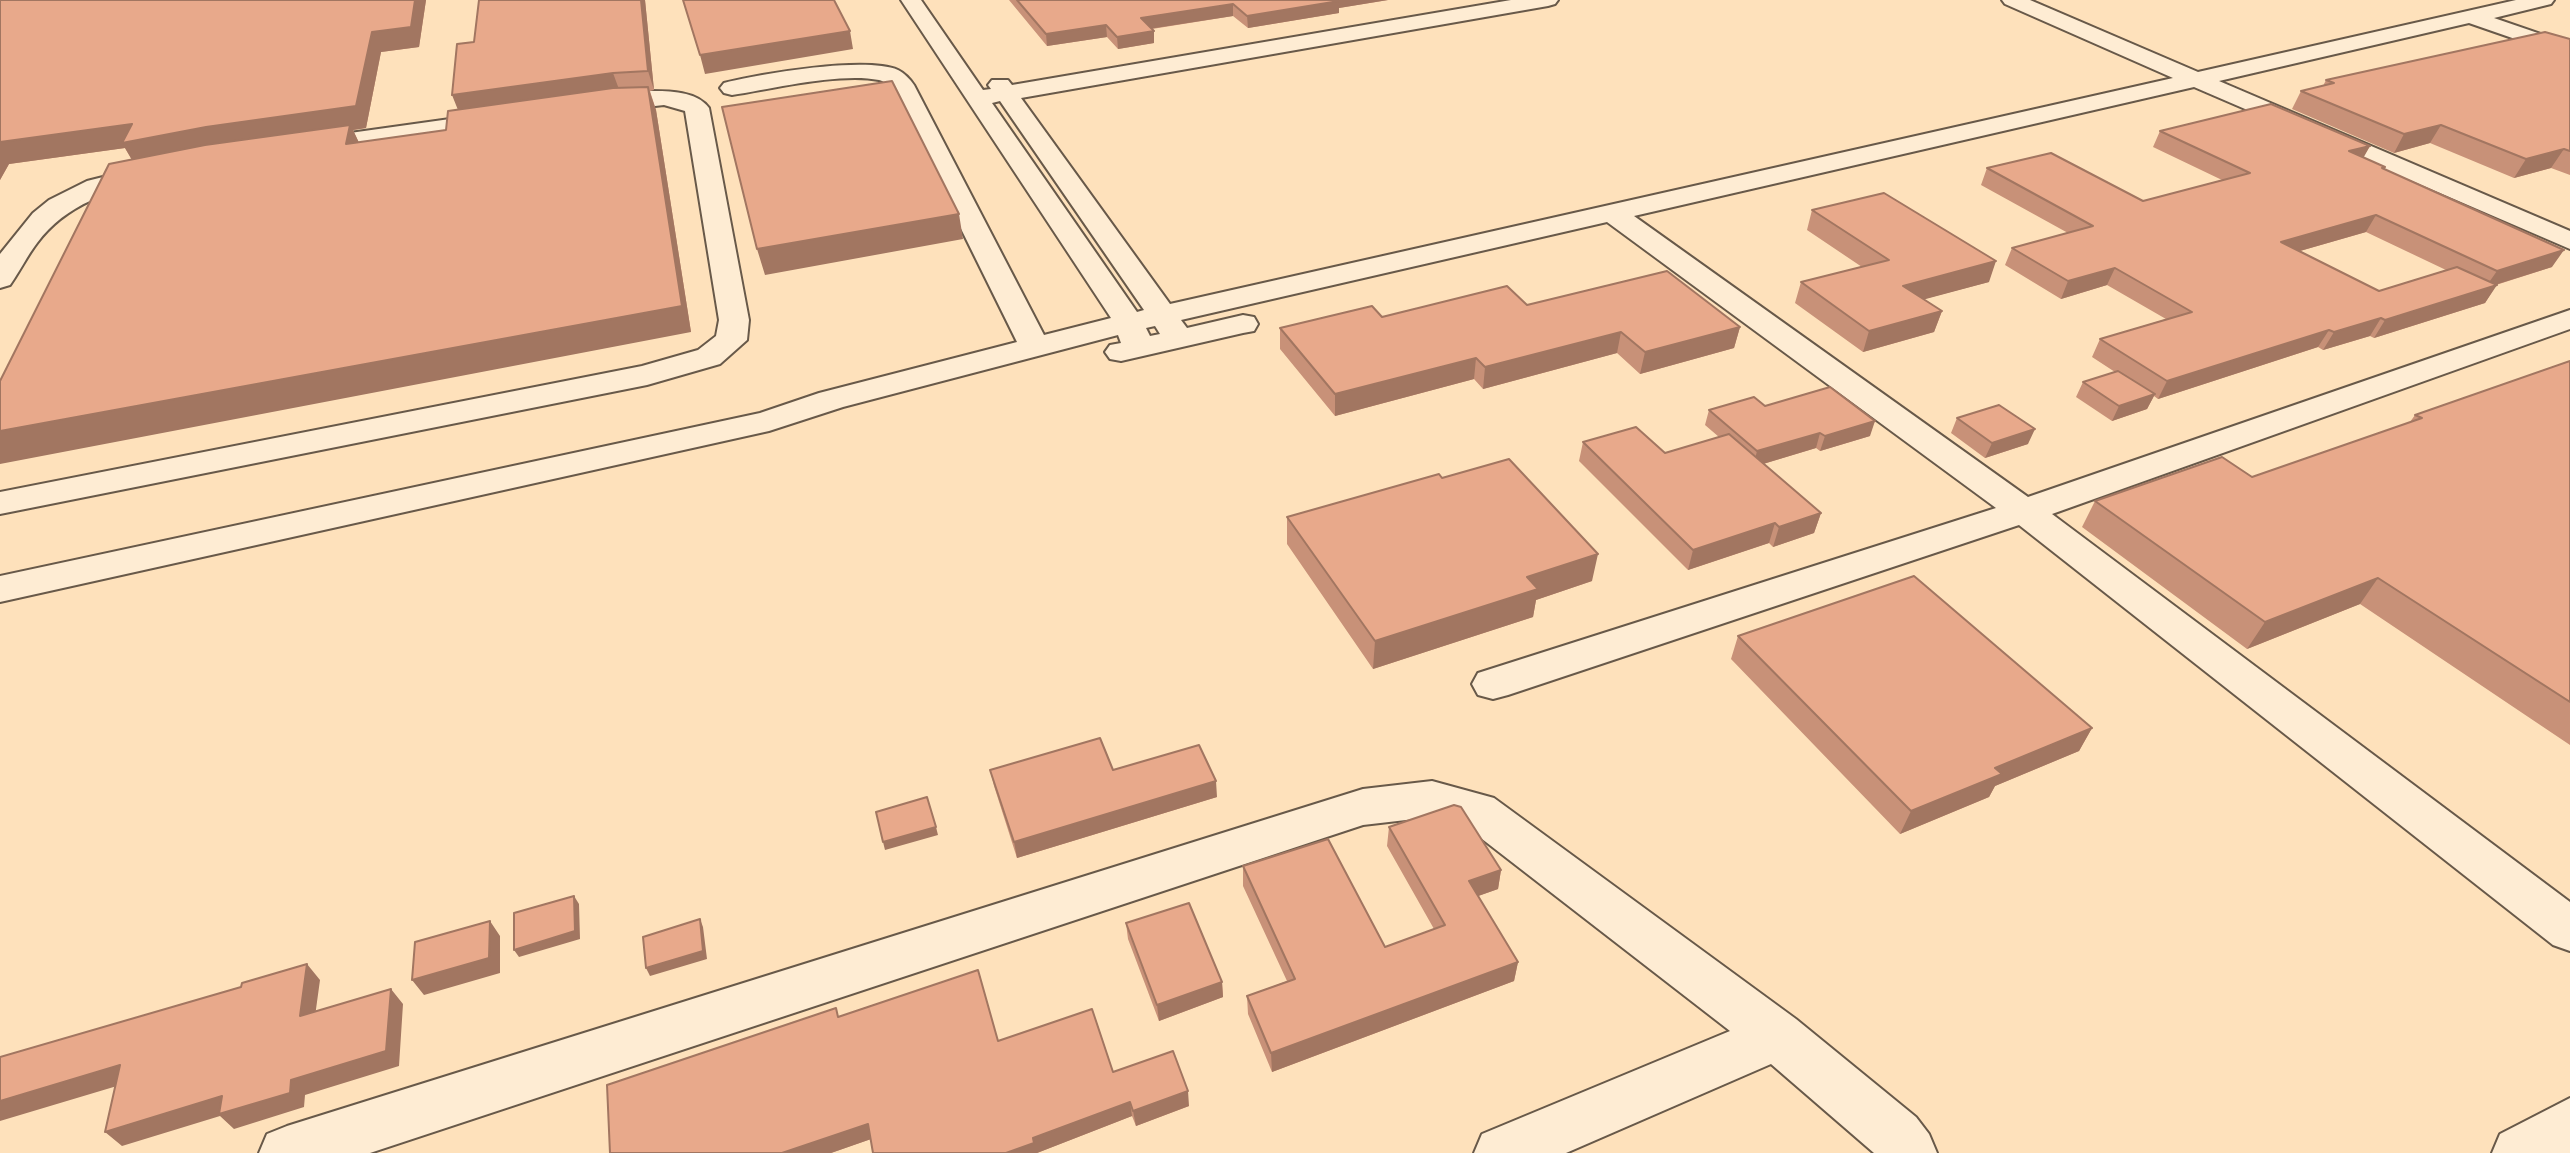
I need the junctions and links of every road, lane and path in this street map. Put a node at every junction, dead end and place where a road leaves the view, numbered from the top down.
1 (912, 0) edge
2 (1548, 0) edge
3 (2012, 0) edge
4 (2544, 0) edge
5 (2570, 10) edge
6 (2471, 17) junction
7 (2500, 27) junction
8 (2570, 51) edge
9 (2196, 80) junction
10 (998, 82) junction
11 (732, 88) dead end
12 (2223, 92) junction
13 (977, 98) junction
14 (573, 109) edge
15 (523, 116) edge
16 (288, 150) edge
17 (167, 170) edge
18 (1622, 220) junction
19 (2570, 241) edge
20 (0, 279) edge
21 (1162, 316) junction
22 (2570, 319) edge
23 (1134, 336) junction
24 (1180, 340) junction
25 (1035, 348) junction
26 (769, 421) junction
27 (0, 503) edge
28 (2024, 511) junction
29 (0, 589) edge
30 (1493, 684) dead end
31 (2570, 930) edge
32 (1777, 1036) junction
33 (2570, 1125) edge
34 (287, 1153) edge
35 (1502, 1153) edge
36 (1909, 1153) edge
37 (2520, 1153) edge

1 - 13 street
2 - 10 street
3 - 9 street
4 - 6 street
5 - 7 street
6 - 7 street
6 - 9 street
7 - 8 street
7 - 12 street
9 - 12 street
9 - 18 street
10 - 13 street
10 - 21 street
11 - 25 street
12 - 18 street
12 - 19 street
13 - 23 street
14 - 27 street
15 - 16 street
17 - 20 street
18 - 21 street
18 - 24 street
18 - 28 street
21 - 23 street
21 - 24 street
22 - 28 street
23 - 24 street
23 - 25 street
23 - 26 street
25 - 26 street
26 - 29 street
28 - 30 street
28 - 31 street
32 - 34 street
32 - 35 street
32 - 36 street
33 - 37 street

